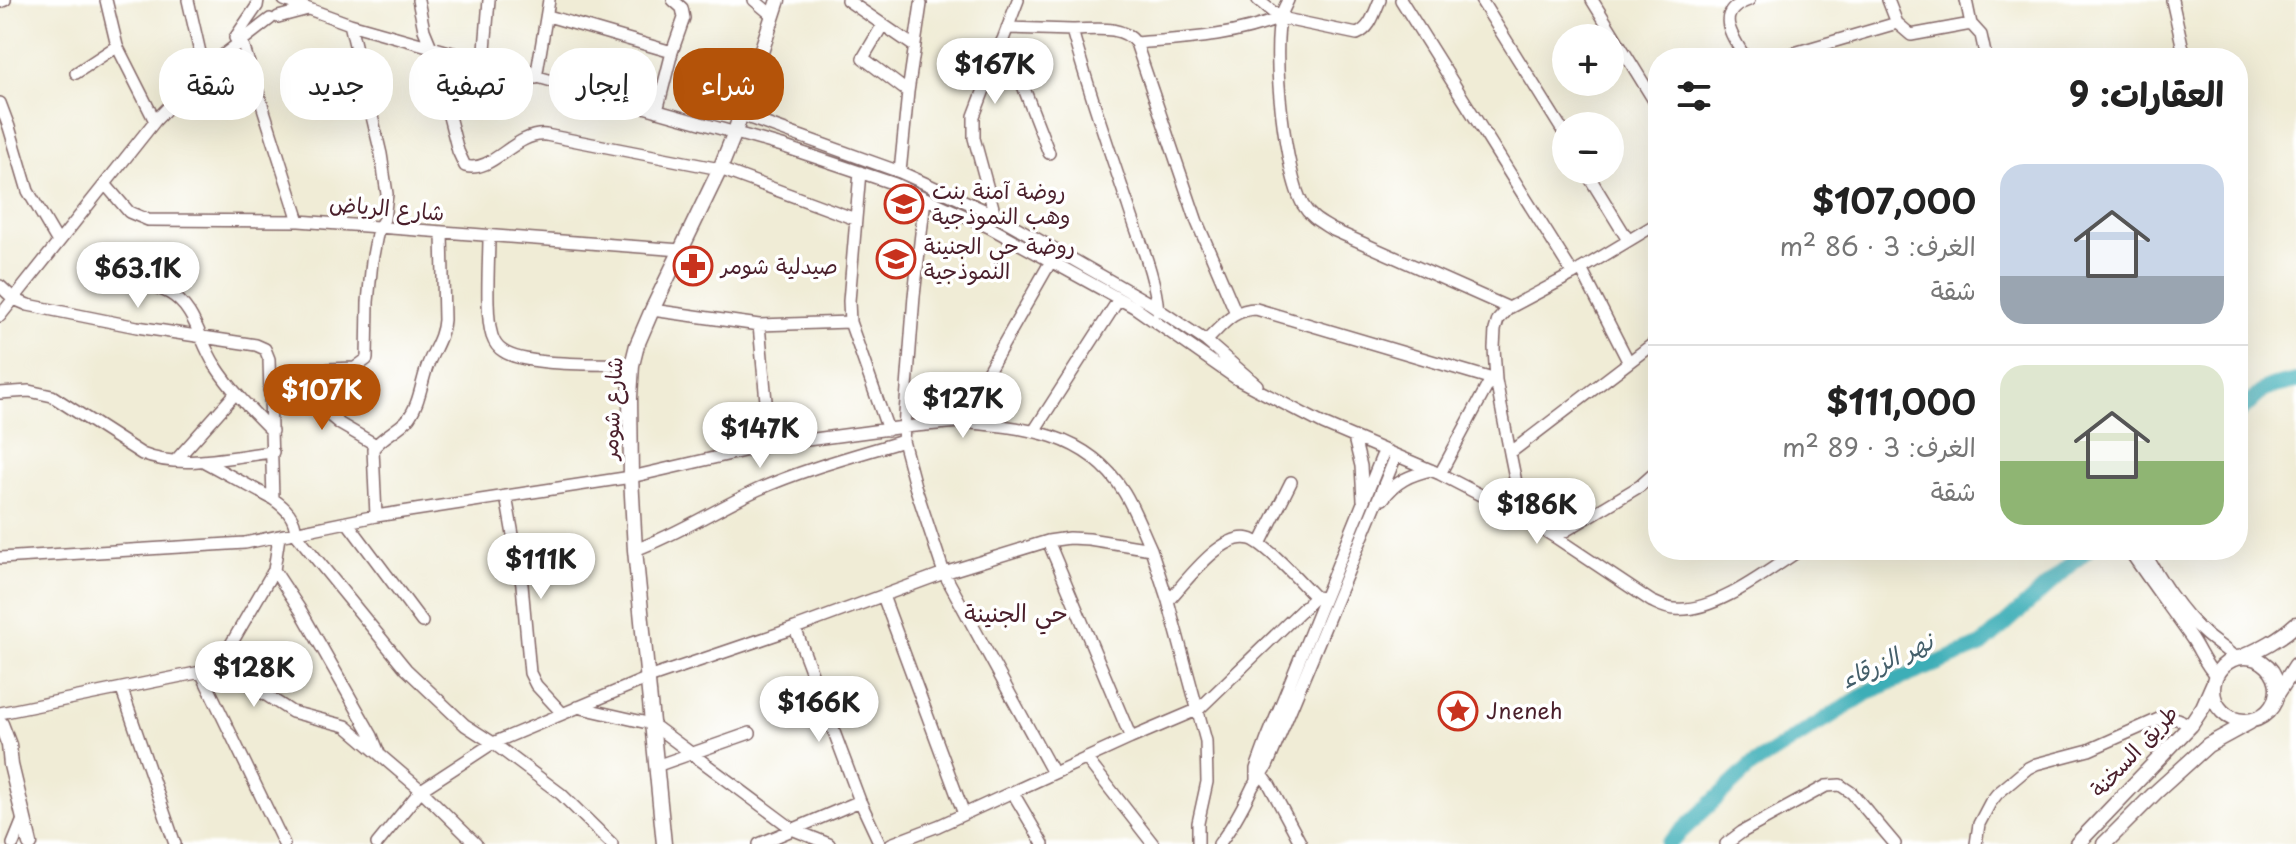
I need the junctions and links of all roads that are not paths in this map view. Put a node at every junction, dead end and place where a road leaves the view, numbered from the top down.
1 (106, 0) edge
2 (188, 0) edge
3 (283, 0) edge
4 (418, 0) edge
5 (489, 0) edge
6 (549, 0) edge
7 (673, 0) edge
8 (754, 0) edge
9 (778, 0) edge
10 (847, 0) edge
11 (1018, 0) edge
12 (1258, 0) edge
13 (1288, 0) edge
14 (1380, 0) edge
15 (1401, 0) edge
16 (1481, 0) edge
17 (1592, 0) edge
18 (1749, 0) edge
19 (1888, 0) edge
20 (1966, 0) edge
21 (2172, 0) edge
22 (258, 3) edge
23 (921, 4) dead end
24 (308, 9) junction
25 (548, 16) junction
26 (773, 16) junction
27 (274, 18) junction
28 (1280, 18) junction
29 (1897, 23) junction
30 (350, 24) junction
31 (1971, 24) junction
32 (882, 26) junction
33 (1007, 28) junction
34 (1072, 30) junction
35 (241, 37) junction
36 (1002, 41) junction
37 (1136, 43) junction
38 (117, 46) junction
39 (914, 46) junction
40 (431, 47) junction
41 (199, 48) edge
42 (230, 48) edge
43 (435, 48) edge
44 (485, 48) edge
45 (763, 48) edge
46 (1739, 48) edge
47 (1811, 48) edge
48 (1984, 48) edge
49 (2183, 48) edge
50 (672, 52) junction
51 (76, 73) dead end
52 (533, 77) edge
53 (536, 78) junction
54 (549, 82) edge
55 (1648, 91) edge
56 (908, 92) junction
57 (0, 103) edge
58 (657, 111) joint
59 (1552, 114) edge
60 (159, 117) edge
61 (739, 120) edge
62 (755, 120) edge
63 (155, 121) junction
64 (735, 132) junction
65 (1049, 153) dead end
66 (720, 169) junction
67 (860, 172) junction
68 (900, 172) junction
69 (105, 184) junction
70 (1594, 184) edge
71 (925, 198) junction
72 (995, 215) junction
73 (855, 219) junction
74 (299, 221) junction
75 (378, 229) junction
76 (1648, 229) edge
77 (442, 233) junction
78 (489, 236) junction
79 (1628, 240) junction
80 (58, 242) junction
81 (681, 250) junction
82 (1051, 261) junction
83 (1577, 272) junction
84 (107, 281) dead end
85 (0, 286) edge
86 (14, 299) junction
87 (1119, 299) junction
88 (1509, 308) junction
89 (1158, 309) junction
90 (652, 310) junction
91 (1236, 313) junction
92 (0, 316) edge
93 (850, 322) junction
94 (1158, 323) junction
95 (759, 325) junction
96 (202, 338) junction
97 (1206, 341) junction
98 (1648, 347) edge
99 (1628, 361) junction
100 (632, 365) junction
101 (1494, 380) junction
102 (292, 384) junction
103 (269, 390) junction
104 (0, 393) edge
105 (235, 394) junction
106 (1266, 394) junction
107 (959, 422) junction
108 (904, 427) junction
109 (888, 430) junction
110 (272, 431) junction
111 (1034, 431) junction
112 (1354, 438) junction
113 (903, 441) junction
114 (376, 445) junction
115 (770, 445) junction
116 (273, 452) junction
117 (1510, 453) junction
118 (1390, 454) junction
119 (177, 459) junction
120 (203, 461) junction
121 (1435, 472) junction
122 (631, 477) junction
123 (1648, 479) edge
124 (1291, 482) dead end
125 (506, 496) junction
126 (273, 499) junction
127 (1368, 508) junction
128 (376, 516) junction
129 (1523, 517) junction
130 (347, 522) junction
131 (296, 534) junction
132 (279, 537) junction
133 (1555, 537) junction
134 (1048, 541) junction
135 (1260, 544) junction
136 (1151, 549) junction
137 (635, 550) junction
138 (0, 558) edge
139 (1783, 560) edge
140 (2136, 560) edge
141 (2149, 560) edge
142 (274, 570) junction
143 (944, 573) junction
144 (883, 596) junction
145 (1326, 599) junction
146 (1168, 601) junction
147 (422, 622) dead end
148 (2296, 624) edge
149 (795, 628) junction
150 (2239, 658) junction
151 (2296, 665) edge
152 (216, 670) junction
153 (201, 672) junction
154 (648, 678) junction
155 (2215, 679) junction
156 (122, 690) junction
157 (2276, 696) junction
158 (577, 707) junction
159 (1199, 709) junction
160 (0, 713) edge
161 (562, 713) junction
162 (2254, 719) junction
163 (652, 724) junction
164 (0, 725) edge
165 (2191, 725) junction
166 (750, 733) dead end
167 (1131, 738) junction
168 (493, 743) junction
169 (692, 753) junction
170 (381, 757) junction
171 (1086, 758) junction
172 (5, 760) edge
173 (656, 766) junction
174 (1053, 773) junction
175 (1258, 775) junction
176 (421, 790) junction
177 (1013, 793) junction
178 (860, 801) junction
179 (964, 814) junction
180 (24, 817) junction
181 (794, 830) junction
182 (1745, 838) edge
183 (13, 844) edge
184 (30, 844) edge
185 (175, 844) edge
186 (284, 844) edge
187 (377, 844) edge
188 (476, 844) edge
189 (612, 844) edge
190 (664, 844) edge
191 (759, 844) edge
192 (829, 844) edge
193 (880, 844) edge
194 (891, 844) edge
195 (1043, 844) edge
196 (1153, 844) edge
197 (1198, 844) edge
198 (1219, 844) edge
199 (1301, 844) edge
200 (1726, 844) edge
201 (1895, 844) edge
202 (1976, 844) edge
203 (2077, 844) edge
204 (2104, 844) edge

1 - 38 street
2 - 41 street
3 - 24 street
3 - 27 street
4 - 40 street
5 - 44 street
6 - 25 street
7 - 50 street
8 - 26 street
9 - 26 main road, شارع شومر
10 - 32 street
11 - 33 street
12 - 28 street
13 - 28 street
14 - 28 street
15 - 83 street
16 - 59 street
17 - 55 street
18 - 46 street
19 - 29 street
20 - 31 street
21 - 49 street
22 - 27 street
22 - 35 street
23 - 39 street
24 - 27 street
24 - 30 street
25 - 50 street
25 - 53 street
26 - 45 main road, شارع شومر
27 - 35 street
28 - 37 street
28 - 88 street
29 - 31 street
29 - 47 street
30 - 40 street
30 - 75 street
31 - 48 street
32 - 39 street
32 - 56 street
33 - 34 street
33 - 36 street
34 - 37 street
34 - 89 street
35 - 42 street
35 - 74 street
36 - 65 street
36 - 72 street
37 - 91 street
38 - 51 street
38 - 63 street
39 - 56 street
40 - 43 street
40 - 66 street
50 - 58 street
52 - 53 street
53 - 54 street
56 - 68 street
57 - 80 street
58 - 64 street
60 - 63 street
61 - 64 main road, شارع شومر
62 - 68 street
63 - 69 street
64 - 66 main road, شارع شومر
64 - 67 street
66 - 73 street
66 - 81 main road, شارع شومر
67 - 71 street
67 - 73 street
68 - 72 street
69 - 74 street, شارع الرياض
69 - 80 street
70 - 79 street
71 - 82 street
71 - 108 street
72 - 89 street
73 - 93 street
74 - 75 street, شارع الرياض
75 - 77 street, شارع الرياض
75 - 102 street
76 - 79 street
77 - 78 street, شارع الرياض
77 - 114 street
78 - 81 street, شارع الرياض
78 - 100 street
79 - 83 street
80 - 86 street
81 - 90 main road, شارع شومر
82 - 87 street
82 - 107 street
83 - 88 street
83 - 99 street
84 - 96 street
85 - 86 street
86 - 92 street
86 - 96 street
87 - 94 street
87 - 111 street
88 - 101 street
89 - 94 street
89 - 97 street
90 - 95 street
90 - 100 main road, شارع شومر
91 - 97 street
91 - 101 street
93 - 95 street
93 - 109 street
94 - 106 street
95 - 115 street
96 - 103 street
96 - 105 street
97 - 106 street
98 - 99 street
99 - 117 street
100 - 122 main road, شارع شومر
101 - 117 street
101 - 121 street
102 - 103 street
102 - 114 street
103 - 110 street
104 - 119 street
105 - 110 street
105 - 119 street
106 - 112 street
107 - 108 street
107 - 111 street
108 - 109 street
108 - 113 street
109 - 115 street
110 - 116 street
111 - 136 street
112 - 118 street
112 - 127 street
113 - 137 street
113 - 143 street
114 - 128 street
115 - 122 street
116 - 120 street
116 - 126 street
117 - 129 street
118 - 121 street
118 - 127 street
119 - 120 street
120 - 126 street
121 - 127 street
121 - 129 street
122 - 125 street
122 - 137 main road, شارع شومر
123 - 133 street
124 - 135 street
125 - 128 street
125 - 161 street
126 - 131 street
127 - 145 street
128 - 130 street
129 - 133 street
130 - 131 street
130 - 147 street
131 - 132 street
131 - 168 street
132 - 138 street
132 - 142 street
133 - 139 street
134 - 136 street
134 - 143 street
134 - 167 street
135 - 145 street
135 - 146 street
136 - 146 street
137 - 154 main road, شارع شومر
140 - 155 street
141 - 150 street
142 - 152 street
142 - 170 street
143 - 144 street
143 - 174 street
144 - 149 street
144 - 179 street
145 - 159 street
145 - 175 street
146 - 159 street
148 - 150 main road
149 - 154 street
149 - 178 street
150 - 155 main road
150 - 157 main road
151 - 157 main road
152 - 153 street
152 - 170 street
153 - 156 street
153 - 186 street
154 - 158 street
154 - 163 main road, شارع شومر
155 - 162 main road
155 - 165 main road, طريق السخنة
156 - 160 street
156 - 185 street
157 - 162 main road
158 - 161 street
158 - 163 street
159 - 167 street
159 - 197 street
160 - 164 main road
161 - 168 street
162 - 204 main road, طريق السخنة
163 - 169 street
163 - 173 main road, شارع شومر
164 - 172 main road
165 - 202 street
165 - 203 main road, طريق السخنة
166 - 169 street
167 - 171 street
168 - 176 street
168 - 189 street
169 - 173 street
169 - 181 street
170 - 176 street
171 - 174 street
171 - 196 street
172 - 180 main road
173 - 190 main road, شارع شومر
174 - 177 street
175 - 198 street
175 - 199 street
176 - 187 street
176 - 188 street
177 - 179 street
177 - 195 street
178 - 181 street
178 - 193 street
179 - 194 street
180 - 183 street
180 - 184 main road
181 - 191 street
181 - 192 street
182 - 200 street
182 - 201 street

